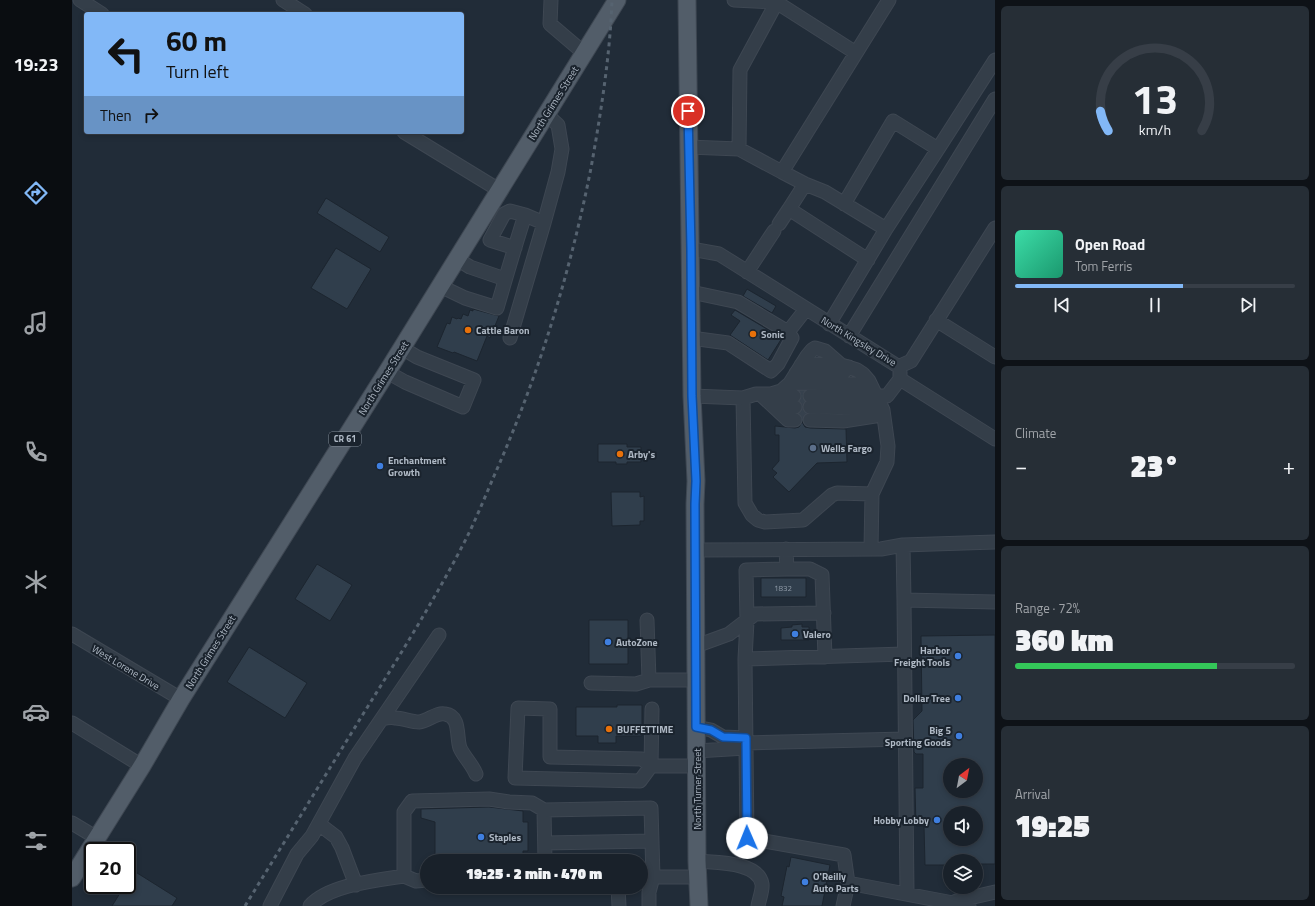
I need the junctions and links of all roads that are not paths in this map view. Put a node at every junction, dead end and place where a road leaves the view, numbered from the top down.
1 (80, 0) edge
2 (283, 0) edge
3 (551, 0) edge
4 (617, 0) edge
5 (687, 0) edge
6 (734, 0) edge
7 (777, 1) edge
8 (884, 2) edge
9 (99, 12) edge
10 (302, 12) edge
11 (584, 53) junction
12 (856, 53) junction
13 (995, 60) edge
14 (995, 99) edge
15 (546, 114) junction
16 (407, 134) edge
17 (688, 147) junction
18 (739, 148) junction
19 (938, 149) junction
20 (782, 172) junction
21 (804, 184) junction
22 (499, 190) junction
23 (844, 204) junction
24 (789, 209) junction
25 (525, 215) junction
26 (544, 223) junction
27 (995, 228) edge
28 (886, 229) junction
29 (474, 230) junction
30 (490, 240) junction
31 (515, 248) junction
32 (691, 249) junction
33 (456, 259) junction
34 (868, 260) junction
35 (747, 272) junction
36 (505, 279) junction
37 (440, 286) junction
38 (691, 292) junction
39 (496, 308) junction
40 (806, 309) junction
41 (517, 314) junction
42 (936, 320) junction
43 (829, 324) junction
44 (788, 332) junction
45 (848, 336) junction
46 (510, 338) dead end
47 (691, 338) junction
48 (402, 348) junction
49 (995, 357) edge
50 (845, 366) junction
51 (900, 366) junction
52 (387, 372) junction
53 (900, 379) junction
54 (786, 394) junction
55 (692, 396) junction
56 (875, 396) junction
57 (743, 398) junction
58 (995, 439) edge
59 (872, 494) junction
60 (995, 542) edge
61 (903, 545) junction
62 (786, 549) junction
63 (871, 549) junction
64 (695, 550) junction
65 (787, 569) junction
66 (904, 600) junction
67 (995, 602) edge
68 (824, 613) junction
69 (647, 620) dead end
70 (747, 621) junction
71 (72, 634) edge
72 (439, 635) dead end
73 (696, 646) junction
74 (904, 654) junction
75 (825, 657) junction
76 (744, 659) junction
77 (649, 680) junction
78 (696, 680) junction
79 (591, 683) dead end
80 (181, 699) junction
81 (652, 709) dead end
82 (382, 719) junction
83 (72, 723) edge
84 (696, 727) junction
85 (905, 739) junction
86 (746, 743) junction
87 (696, 758) junction
88 (142, 766) junction
89 (651, 766) junction
90 (476, 774) dead end
91 (544, 810) junction
92 (72, 823) edge
93 (319, 824) junction
94 (97, 838) junction
95 (652, 841) junction
96 (545, 843) junction
97 (545, 854) edge
98 (697, 869) junction
99 (648, 870) edge
100 (404, 876) junction
101 (648, 877) edge
102 (72, 878) edge
103 (420, 881) edge
104 (848, 883) junction
105 (356, 885) junction
106 (648, 892) edge
107 (995, 892) edge
108 (618, 894) edge
109 (907, 894) junction
110 (952, 902) junction
111 (310, 905) edge
112 (702, 905) edge
113 (270, 906) edge
114 (619, 906) edge
115 (649, 906) edge
116 (758, 906) edge
117 (844, 906) edge
118 (969, 906) edge

1 - 9 street
2 - 10 street
3 - 11 street
4 - 11 main road, North Grimes Street / CR 61
5 - 17 main road, North Turner Street
6 - 7 street
7 - 12 street
7 - 18 street
8 - 12 street
11 - 15 main road, North Grimes Street / CR 61
12 - 20 street
13 - 19 street
14 - 45 street
15 - 22 main road, North Grimes Street / CR 61
15 - 26 street
16 - 22 street
17 - 18 street
17 - 32 main road, North Turner Street
18 - 20 street
19 - 23 street
19 - 28 street
20 - 21 street
21 - 23 street
21 - 24 street
22 - 29 main road, North Grimes Street / CR 61
23 - 28 street
24 - 34 street
24 - 35 street
25 - 26 street
25 - 30 street
25 - 31 street
26 - 41 street
27 - 42 street, North Kingsley Drive
28 - 34 street
29 - 30 street
29 - 33 main road, North Grimes Street / CR 61
30 - 31 street
31 - 36 street
32 - 35 street, North Kingsley Drive
32 - 38 main road, North Turner Street
33 - 36 street
33 - 37 main road, North Grimes Street / CR 61
34 - 43 street
35 - 40 street, North Kingsley Drive
36 - 39 street
37 - 39 street
37 - 48 main road, North Grimes Street / CR 61
38 - 44 street
38 - 47 main road, North Turner Street
39 - 41 street
40 - 43 street, North Kingsley Drive
40 - 44 street
41 - 46 street
42 - 49 street
42 - 51 street, North Kingsley Drive
43 - 45 street, North Kingsley Drive
44 - 47 street
45 - 51 street, North Kingsley Drive
47 - 55 main road, North Turner Street
48 - 52 main road, North Grimes Street / CR 61
48 - 52 street
50 - 54 street
50 - 54 street
50 - 56 street
51 - 53 street
52 - 80 main road, North Grimes Street / CR 61
53 - 56 street
53 - 58 street
54 - 56 street
54 - 57 street
55 - 57 street
55 - 64 main road, North Turner Street
56 - 56 street
56 - 59 street
57 - 59 street
59 - 63 street
60 - 61 street
61 - 63 street
61 - 66 street
62 - 63 street
62 - 64 street
62 - 65 street
64 - 73 main road, North Turner Street
65 - 68 street
65 - 70 street
66 - 67 street
66 - 74 street
68 - 70 street
68 - 75 street
69 - 77 street
70 - 73 street
70 - 76 street
71 - 80 street, West Lorene Drive
72 - 82 street
73 - 78 main road, North Turner Street
74 - 75 street
74 - 85 street
75 - 76 street
76 - 86 street
77 - 78 street
77 - 79 street
78 - 84 main road, North Turner Street
80 - 88 main road, North Grimes Street / CR 61
81 - 89 street
82 - 90 street
82 - 93 street
83 - 88 street
84 - 86 street
84 - 87 main road, North Turner Street
85 - 86 street
85 - 109 street
86 - 87 street
86 - 104 street
87 - 89 street
87 - 98 main road, North Turner Street
88 - 94 main road, North Grimes Street / CR 61
89 - 89 street
91 - 95 street
91 - 96 street
91 - 100 street
92 - 94 street
93 - 105 street
93 - 113 street
94 - 102 main road, North Grimes Street / CR 61
95 - 96 street
95 - 99 street
96 - 97 street
98 - 101 street
98 - 112 main road, North Turner Street
98 - 116 street
100 - 103 street
100 - 105 street
104 - 109 street
104 - 117 street
105 - 111 street
106 - 115 street
107 - 110 street
108 - 114 street
109 - 110 street
110 - 118 street

